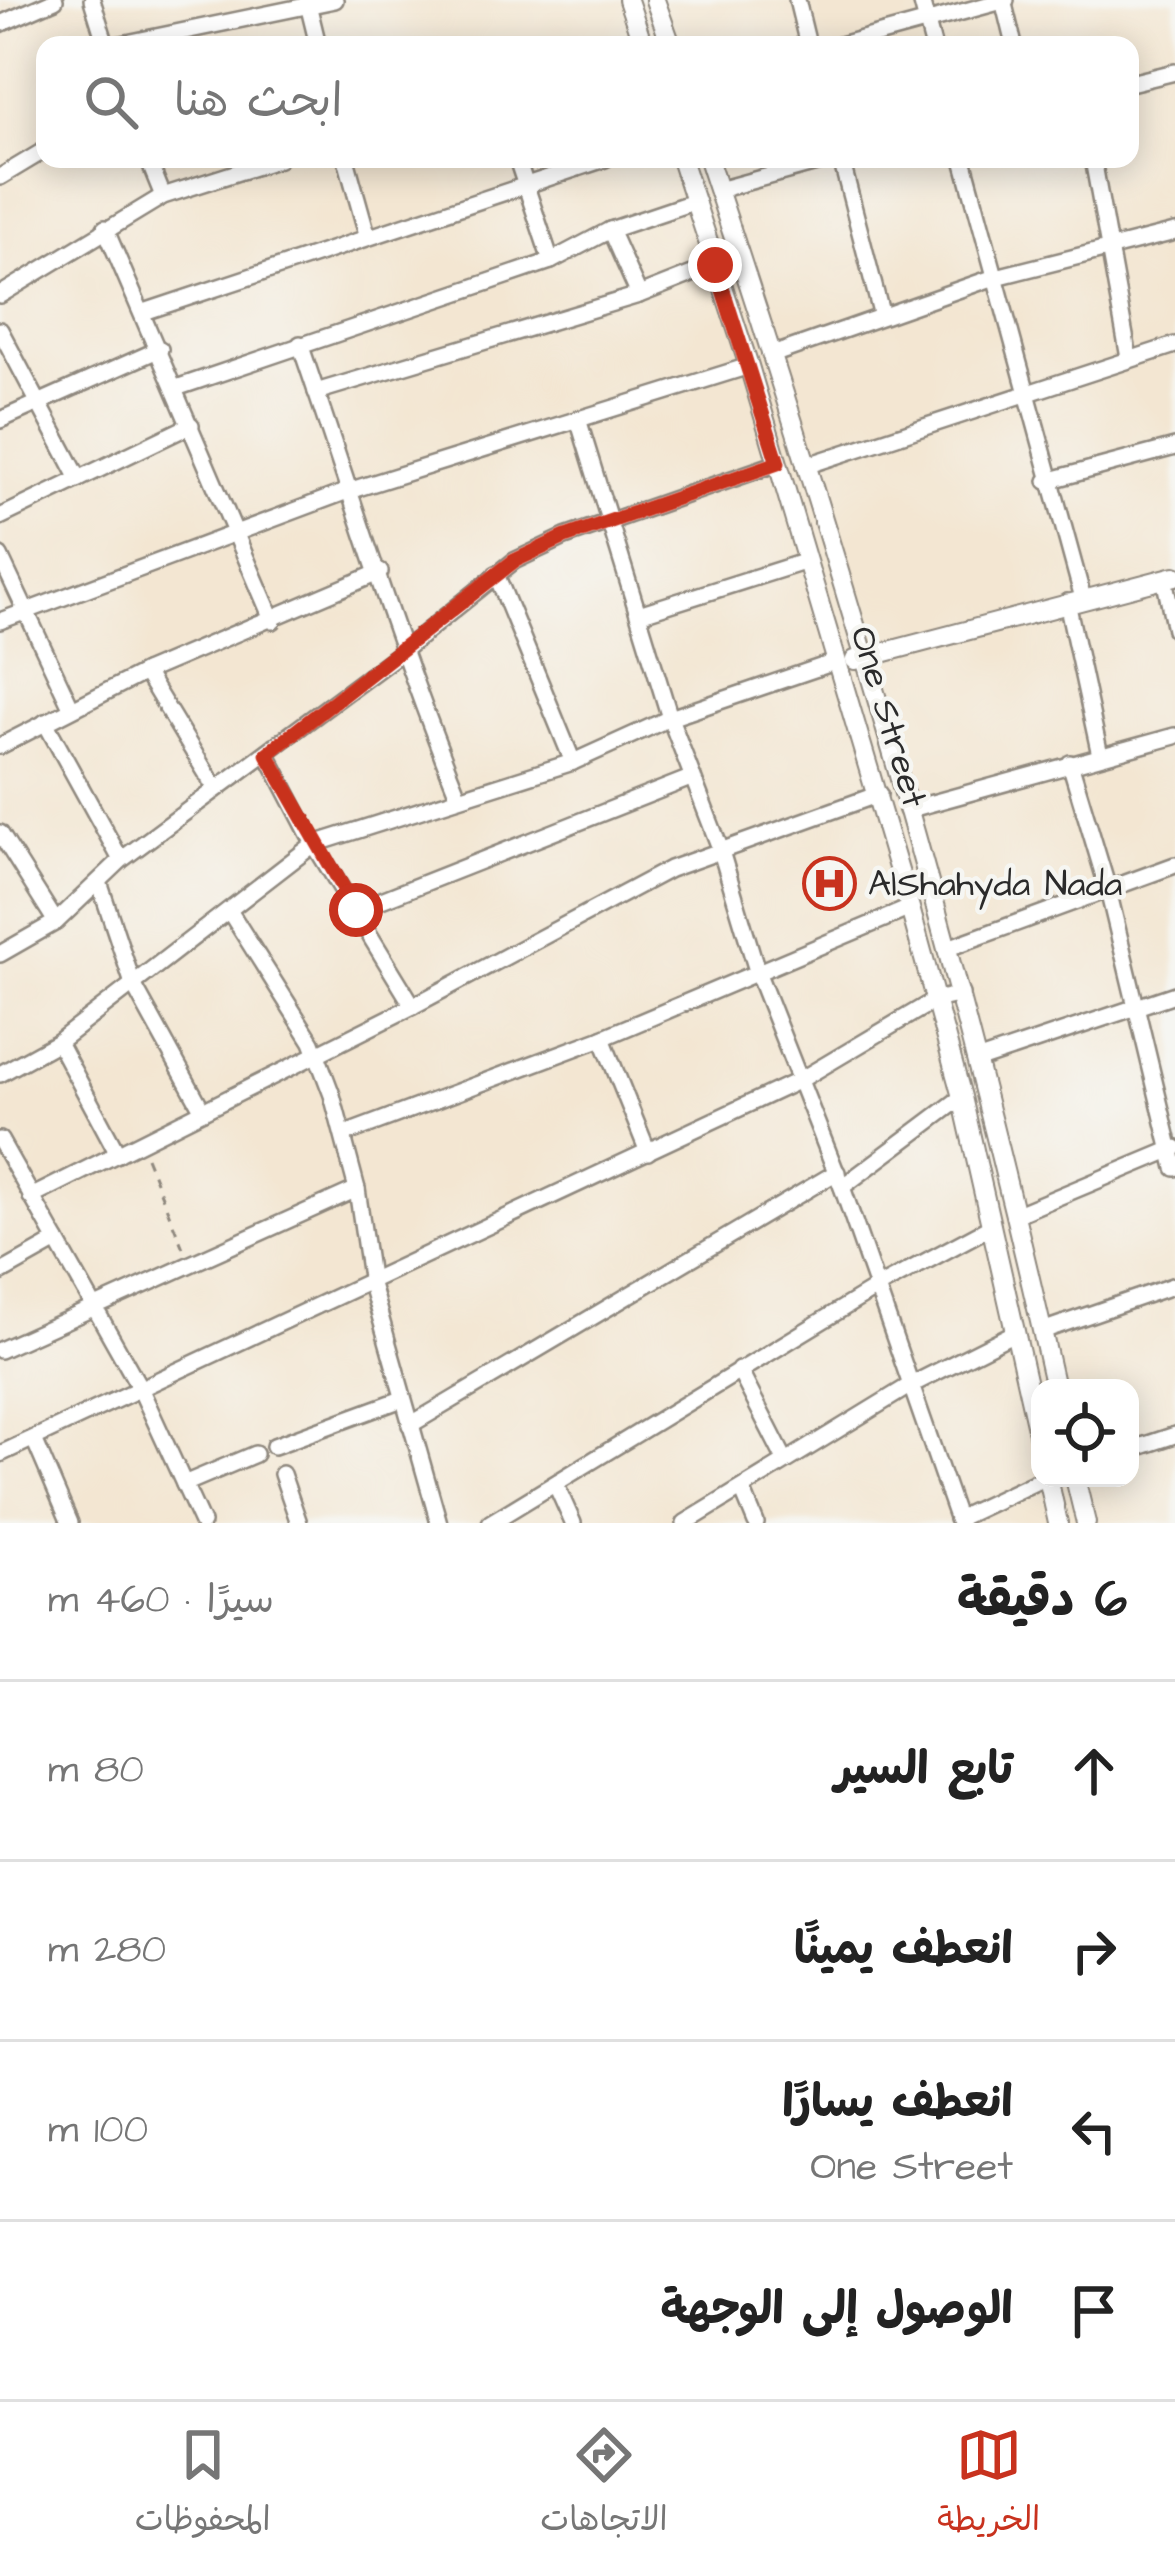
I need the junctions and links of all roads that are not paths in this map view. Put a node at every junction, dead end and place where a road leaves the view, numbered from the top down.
1 (55, 0) edge
2 (92, 0) edge
3 (335, 0) edge
4 (628, 0) edge
5 (655, 0) edge
6 (797, 0) edge
7 (921, 0) edge
8 (1004, 0) edge
9 (308, 3) edge
10 (927, 21) junction
11 (0, 24) edge
12 (103, 36) edge
13 (158, 36) edge
14 (316, 36) edge
15 (640, 36) edge
16 (668, 36) edge
17 (806, 36) edge
18 (873, 36) edge
19 (931, 36) edge
20 (1012, 36) edge
21 (1175, 72) edge
22 (1139, 81) edge
23 (36, 155) edge
24 (152, 168) edge
25 (250, 168) edge
26 (349, 168) edge
27 (520, 168) edge
28 (581, 168) edge
29 (684, 168) edge
30 (711, 168) edge
31 (798, 168) edge
32 (844, 168) edge
33 (965, 168) edge
34 (1094, 168) edge
35 (0, 176) edge
36 (527, 189) junction
37 (718, 190) junction
38 (163, 196) junction
39 (696, 201) junction
40 (105, 228) junction
41 (610, 230) junction
42 (1175, 232) edge
43 (367, 234) junction
44 (1106, 247) junction
45 (551, 261) junction
46 (715, 265) junction
47 (992, 278) junction
48 (0, 295) edge
49 (638, 295) junction
50 (144, 312) junction
51 (881, 313) junction
52 (0, 330) edge
53 (300, 344) junction
54 (1175, 345) edge
55 (160, 350) junction
56 (772, 355) junction
57 (1129, 358) junction
58 (749, 366) junction
59 (176, 388) junction
60 (1025, 390) junction
61 (316, 392) junction
62 (39, 402) junction
63 (578, 419) junction
64 (0, 420) edge
65 (191, 425) junction
66 (1175, 447) edge
67 (778, 463) junction
68 (805, 466) junction
69 (79, 479) junction
70 (1047, 481) junction
71 (345, 492) junction
72 (0, 518) edge
73 (612, 523) junction
74 (236, 535) junction
75 (0, 556) edge
76 (807, 561) junction
77 (380, 572) junction
78 (496, 574) junction
79 (1169, 577) edge
80 (1075, 600) junction
81 (642, 613) junction
82 (27, 614) junction
83 (0, 621) edge
84 (273, 621) junction
85 (1175, 630) edge
86 (400, 653) junction
87 (862, 659) junction
88 (836, 662) junction
89 (145, 672) junction
90 (71, 706) junction
91 (670, 718) junction
92 (45, 722) junction
93 (1175, 736) edge
94 (0, 746) edge
95 (267, 754) junction
96 (1100, 755) junction
97 (573, 762) junction
98 (1070, 763) junction
99 (692, 777) junction
100 (217, 789) junction
101 (879, 794) junction
102 (458, 795) junction
103 (907, 810) junction
104 (0, 833) edge
105 (314, 844) junction
106 (720, 848) junction
107 (6, 857) edge
108 (121, 860) junction
109 (1175, 865) edge
110 (99, 882) junction
111 (1107, 886) junction
112 (910, 908) junction
113 (356, 910) junction
114 (230, 912) junction
115 (56, 922) junction
116 (947, 948) junction
117 (0, 954) edge
118 (758, 974) junction
119 (133, 984) junction
120 (961, 994) junction
121 (1175, 994) edge
122 (935, 1000) junction
123 (1136, 1005) junction
124 (413, 1006) junction
125 (602, 1038) junction
126 (58, 1042) junction
127 (318, 1054) junction
128 (979, 1060) junction
129 (0, 1074) edge
130 (800, 1080) junction
131 (962, 1096) junction
132 (203, 1111) junction
133 (345, 1134) junction
134 (0, 1141) edge
135 (1173, 1148) edge
136 (648, 1152) junction
137 (118, 1154) junction
138 (1175, 1168) edge
139 (840, 1179) junction
140 (357, 1189) junction
141 (31, 1197) junction
142 (1017, 1214) junction
143 (992, 1226) junction
144 (57, 1240) junction
145 (0, 1273) edge
146 (371, 1284) junction
147 (1175, 1286) edge
148 (876, 1288) junction
149 (94, 1304) junction
150 (1042, 1331) junction
151 (1016, 1332) junction
152 (0, 1351) edge
153 (739, 1370) junction
154 (1053, 1379) edge
155 (909, 1386) junction
156 (140, 1388) junction
157 (402, 1399) junction
158 (1031, 1401) edge
159 (410, 1425) junction
160 (1175, 1435) edge
161 (34, 1439) junction
162 (274, 1446) dead end
163 (1139, 1447) edge
164 (0, 1454) edge
165 (255, 1454) dead end
166 (785, 1460) junction
167 (282, 1474) dead end
168 (184, 1484) junction
169 (556, 1484) junction
170 (1031, 1485) edge
171 (1048, 1487) edge
172 (1077, 1487) edge
173 (742, 1489) junction
174 (196, 1521) edge
175 (958, 1521) edge
176 (70, 1523) edge
177 (299, 1523) edge
178 (439, 1523) edge
179 (490, 1523) edge
180 (573, 1523) edge
181 (685, 1523) edge
182 (756, 1523) edge
183 (1058, 1523) edge
184 (1086, 1523) edge

1 - 11 street
2 - 12 street
3 - 9 street
4 - 15 street
5 - 16 street
6 - 17 street
7 - 10 street
8 - 10 street
8 - 20 street
9 - 13 street
9 - 14 street
10 - 18 street
10 - 19 street
21 - 22 street
23 - 35 street
24 - 38 street
25 - 38 street
26 - 43 street
27 - 36 street
28 - 36 street
29 - 39 street, One Street
30 - 37 street, One Street
31 - 37 street
32 - 51 street
33 - 47 street
34 - 44 street
36 - 43 street
36 - 45 street
37 - 56 street, One Street
38 - 40 street
39 - 41 street
39 - 46 street, One Street
40 - 48 street
40 - 50 street
41 - 45 street
41 - 49 street
42 - 44 street
43 - 50 street
44 - 47 street
44 - 57 street
45 - 53 street
46 - 49 street
46 - 58 street, One Street
47 - 51 street
47 - 60 street
49 - 61 street
50 - 55 street
51 - 56 street
52 - 62 street
53 - 59 street
53 - 61 street
54 - 57 street
55 - 59 street
55 - 62 street
56 - 68 street, One Street
57 - 60 street
58 - 63 street
58 - 67 street, One Street
59 - 65 street
60 - 68 street
60 - 70 street
61 - 71 street
62 - 64 street
62 - 69 street
63 - 71 street
63 - 73 street
65 - 69 street
65 - 74 street
66 - 70 street
67 - 73 street
67 - 76 street, One Street
68 - 87 street, One Street
69 - 72 street
70 - 80 street
71 - 74 street
71 - 77 street
73 - 78 street
73 - 81 street
74 - 82 street
74 - 84 street
75 - 82 street
76 - 81 street
76 - 88 street, One Street
77 - 84 street
77 - 86 street
78 - 86 street
78 - 97 street
79 - 80 street
79 - 85 street
80 - 87 street
80 - 96 street
81 - 91 street
82 - 83 street
82 - 90 street
84 - 89 street
86 - 95 street
86 - 102 street
87 - 88 street
87 - 103 street, One Street
88 - 91 street
88 - 101 street, One Street
89 - 90 street
89 - 100 street
90 - 92 street
91 - 97 street
91 - 99 street
92 - 94 street
92 - 108 street
93 - 96 street
95 - 100 street
95 - 105 street
96 - 98 street
97 - 102 street
98 - 103 street
98 - 111 street
99 - 106 street
99 - 113 street
100 - 108 street
101 - 106 street
101 - 112 street, One Street
102 - 105 street
103 - 116 street, One Street
104 - 107 street
105 - 113 street
105 - 114 street
106 - 118 street
106 - 124 street
107 - 115 street
108 - 110 street
109 - 111 street
110 - 115 street
110 - 119 street
111 - 116 street
111 - 123 street
112 - 118 street
112 - 122 street, One Street
113 - 124 street
114 - 119 street
114 - 127 street
115 - 117 street
116 - 120 street, One Street
118 - 125 street
118 - 130 street
119 - 126 street
119 - 132 street
120 - 122 street
120 - 128 street, One Street
121 - 123 street
122 - 130 street
122 - 131 street, One Street
123 - 128 street
123 - 135 street
124 - 127 street
125 - 133 street
125 - 136 street
126 - 129 street
126 - 137 street
127 - 132 street
127 - 133 street
128 - 142 street, One Street
130 - 136 street
130 - 139 street
131 - 139 street
131 - 143 street, One Street
132 - 137 street
133 - 140 street
134 - 141 street
135 - 138 street
135 - 142 street
136 - 146 street
137 - 141 street
139 - 148 street
139 - 159 street
140 - 146 street
140 - 149 street
141 - 144 street
142 - 150 street, One Street
143 - 148 street
143 - 151 street, One Street
144 - 145 street
144 - 149 street
146 - 156 street
146 - 157 street
147 - 150 street
148 - 153 street
148 - 155 street
149 - 152 street
149 - 156 street
150 - 154 street, One Street
151 - 155 street
151 - 158 street, One Street
153 - 166 street
153 - 169 street
155 - 166 street
155 - 175 street
156 - 161 street
156 - 168 street
157 - 159 street
157 - 162 street
159 - 178 street
160 - 163 street
161 - 164 street
161 - 176 street
165 - 168 street
166 - 173 street
167 - 177 street
168 - 174 street
169 - 179 street
169 - 180 street
170 - 175 street
171 - 183 street
172 - 184 street
173 - 181 street
173 - 182 street

